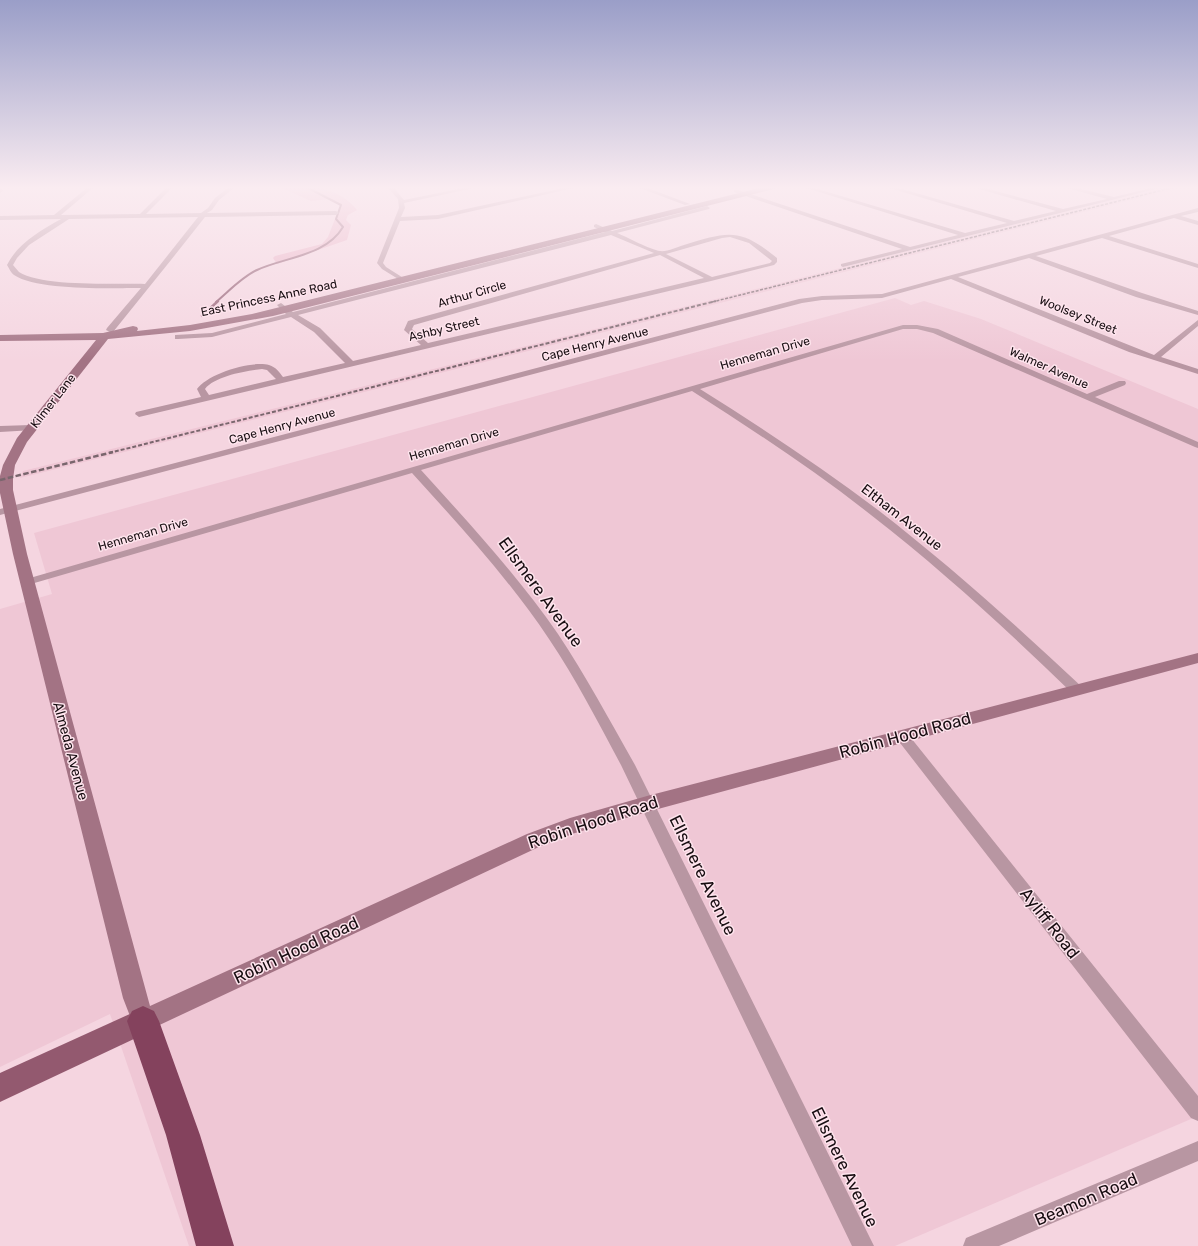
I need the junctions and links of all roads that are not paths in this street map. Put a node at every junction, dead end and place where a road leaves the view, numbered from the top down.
1 (26, 245) edge
2 (179, 245) edge
3 (387, 245) edge
4 (536, 245) edge
5 (540, 245) edge
6 (640, 245) edge
7 (689, 245) edge
8 (755, 245) edge
9 (898, 245) edge
10 (926, 245) edge
11 (1068, 245) edge
12 (1131, 245) edge
13 (910, 249) junction
14 (661, 254) junction
15 (1029, 256) junction
16 (843, 265) dead end
17 (1198, 266) edge
18 (755, 268) joint
19 (950, 277) junction
20 (400, 278) junction
21 (711, 278) junction
22 (147, 286) junction
23 (286, 310) junction
24 (1198, 313) edge
25 (1198, 322) edge
26 (0, 331) edge
27 (888, 331) joint
28 (108, 333) junction
29 (83, 334) junction
30 (178, 337) dead end
31 (0, 338) edge
32 (427, 346) junction
33 (1155, 358) junction
34 (351, 364) junction
35 (1198, 372) edge
36 (281, 380) junction
37 (1122, 383) dead end
38 (692, 388) junction
39 (1086, 397) junction
40 (206, 398) junction
41 (139, 414) dead end
42 (31, 428) junction
43 (0, 429) edge
44 (1198, 445) edge
45 (414, 468) junction
46 (4, 473) edge
47 (6, 511) edge
48 (27, 582) junction
49 (1198, 658) edge
50 (1077, 690) junction
51 (902, 736) junction
52 (647, 804) junction
53 (143, 1021) junction
54 (0, 1088) edge
55 (1198, 1111) edge
56 (1198, 1151) edge
57 (215, 1246) edge
58 (863, 1246) edge
59 (974, 1246) edge

1 - 22 street
2 - 22 street, Kilmer Lane
3 - 20 street
4 - 20 street, East Princess Anne Road
5 - 23 street
6 - 14 street
7 - 14 street, Arthur Circle
8 - 18 street, Arthur Circle
9 - 13 street
10 - 13 street
11 - 15 street, Cape Henry Avenue
12 - 17 street
13 - 16 street
14 - 21 street
14 - 32 street, Arthur Circle
15 - 19 street, Cape Henry Avenue
15 - 24 street
18 - 21 street, Ashby Street
19 - 33 street, Woolsey Street
19 - 47 street, Cape Henry Avenue
20 - 23 street, East Princess Anne Road
21 - 32 street, Ashby Street
22 - 28 street, Kilmer Lane
23 - 28 street, East Princess Anne Road
23 - 30 street
23 - 34 street
25 - 33 street
26 - 29 street, East Princess Anne Road
27 - 38 street, Henneman Drive
27 - 39 street, Walmer Avenue
28 - 29 street, East Princess Anne Road
28 - 42 street, Kilmer Lane
29 - 31 street, East Princess Anne Road
32 - 34 street, Ashby Street
33 - 35 street, Woolsey Street
34 - 36 street, Ashby Street
36 - 40 street, Ashby Street
36 - 40 street
37 - 39 street
38 - 45 street, Henneman Drive
38 - 50 street, Eltham Avenue
39 - 44 street, Walmer Avenue
40 - 41 street, Ashby Street
42 - 43 street
42 - 46 street, Kilmer Lane
45 - 48 street, Henneman Drive
45 - 52 street, Ellsmere Avenue
46 - 47 street, Almeda Avenue
47 - 48 street, Almeda Avenue
48 - 53 street, Almeda Avenue
49 - 50 street, Robin Hood Road
50 - 51 street, Robin Hood Road
51 - 52 street, Robin Hood Road
51 - 55 street, Ayliff Road
52 - 53 street, Robin Hood Road
52 - 58 street, Ellsmere Avenue
53 - 54 main road, Robin Hood Road
53 - 57 highway
56 - 59 street, Beamon Road

